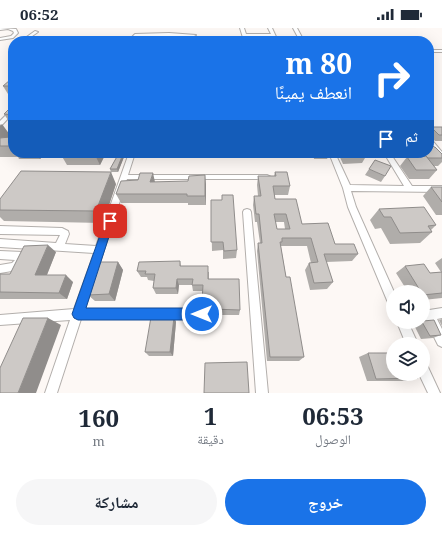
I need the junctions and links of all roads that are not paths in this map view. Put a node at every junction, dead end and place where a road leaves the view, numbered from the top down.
1 (171, 28) edge
2 (242, 28) edge
3 (270, 28) edge
4 (0, 29) edge
5 (195, 30) dead end
6 (36, 32) dead end
7 (169, 35) junction
8 (244, 35) joint
9 (272, 35) joint
10 (13, 36) edge
11 (31, 36) edge
12 (134, 36) edge
13 (182, 36) edge
14 (194, 36) edge
15 (8, 115) edge
16 (0, 124) edge
17 (434, 146) edge
18 (442, 156) edge
19 (130, 158) edge
20 (334, 158) edge
21 (390, 158) edge
22 (124, 177) junction
23 (273, 177) edge
24 (347, 188) junction
25 (410, 189) junction
26 (442, 189) edge
27 (247, 212) dead end
28 (0, 230) edge
29 (0, 243) edge
30 (30, 245) junction
31 (59, 247) junction
32 (100, 250) junction
33 (0, 255) edge
34 (23, 256) junction
35 (0, 269) edge
36 (386, 285) edge
37 (442, 313) edge
38 (78, 314) junction
39 (202, 314) dead end
40 (430, 314) edge
41 (0, 320) edge
42 (430, 322) edge
43 (442, 342) edge
44 (428, 381) edge
45 (51, 393) edge
46 (262, 393) edge
47 (434, 393) edge

1 - 7 street
2 - 8 street
3 - 9 street
4 - 10 street
5 - 14 street
6 - 11 street
7 - 12 street
7 - 13 street
8 - 9 street
15 - 16 street
17 - 18 street
19 - 22 street
20 - 24 street
21 - 25 street
22 - 23 street
22 - 32 street
24 - 25 street
24 - 36 street
25 - 26 street
27 - 46 street
28 - 31 street
29 - 30 street
30 - 31 street
30 - 34 street
31 - 32 street
32 - 38 street
33 - 34 street
34 - 35 street
37 - 40 street
38 - 39 street
38 - 41 street
38 - 45 street
42 - 43 street
44 - 47 street

